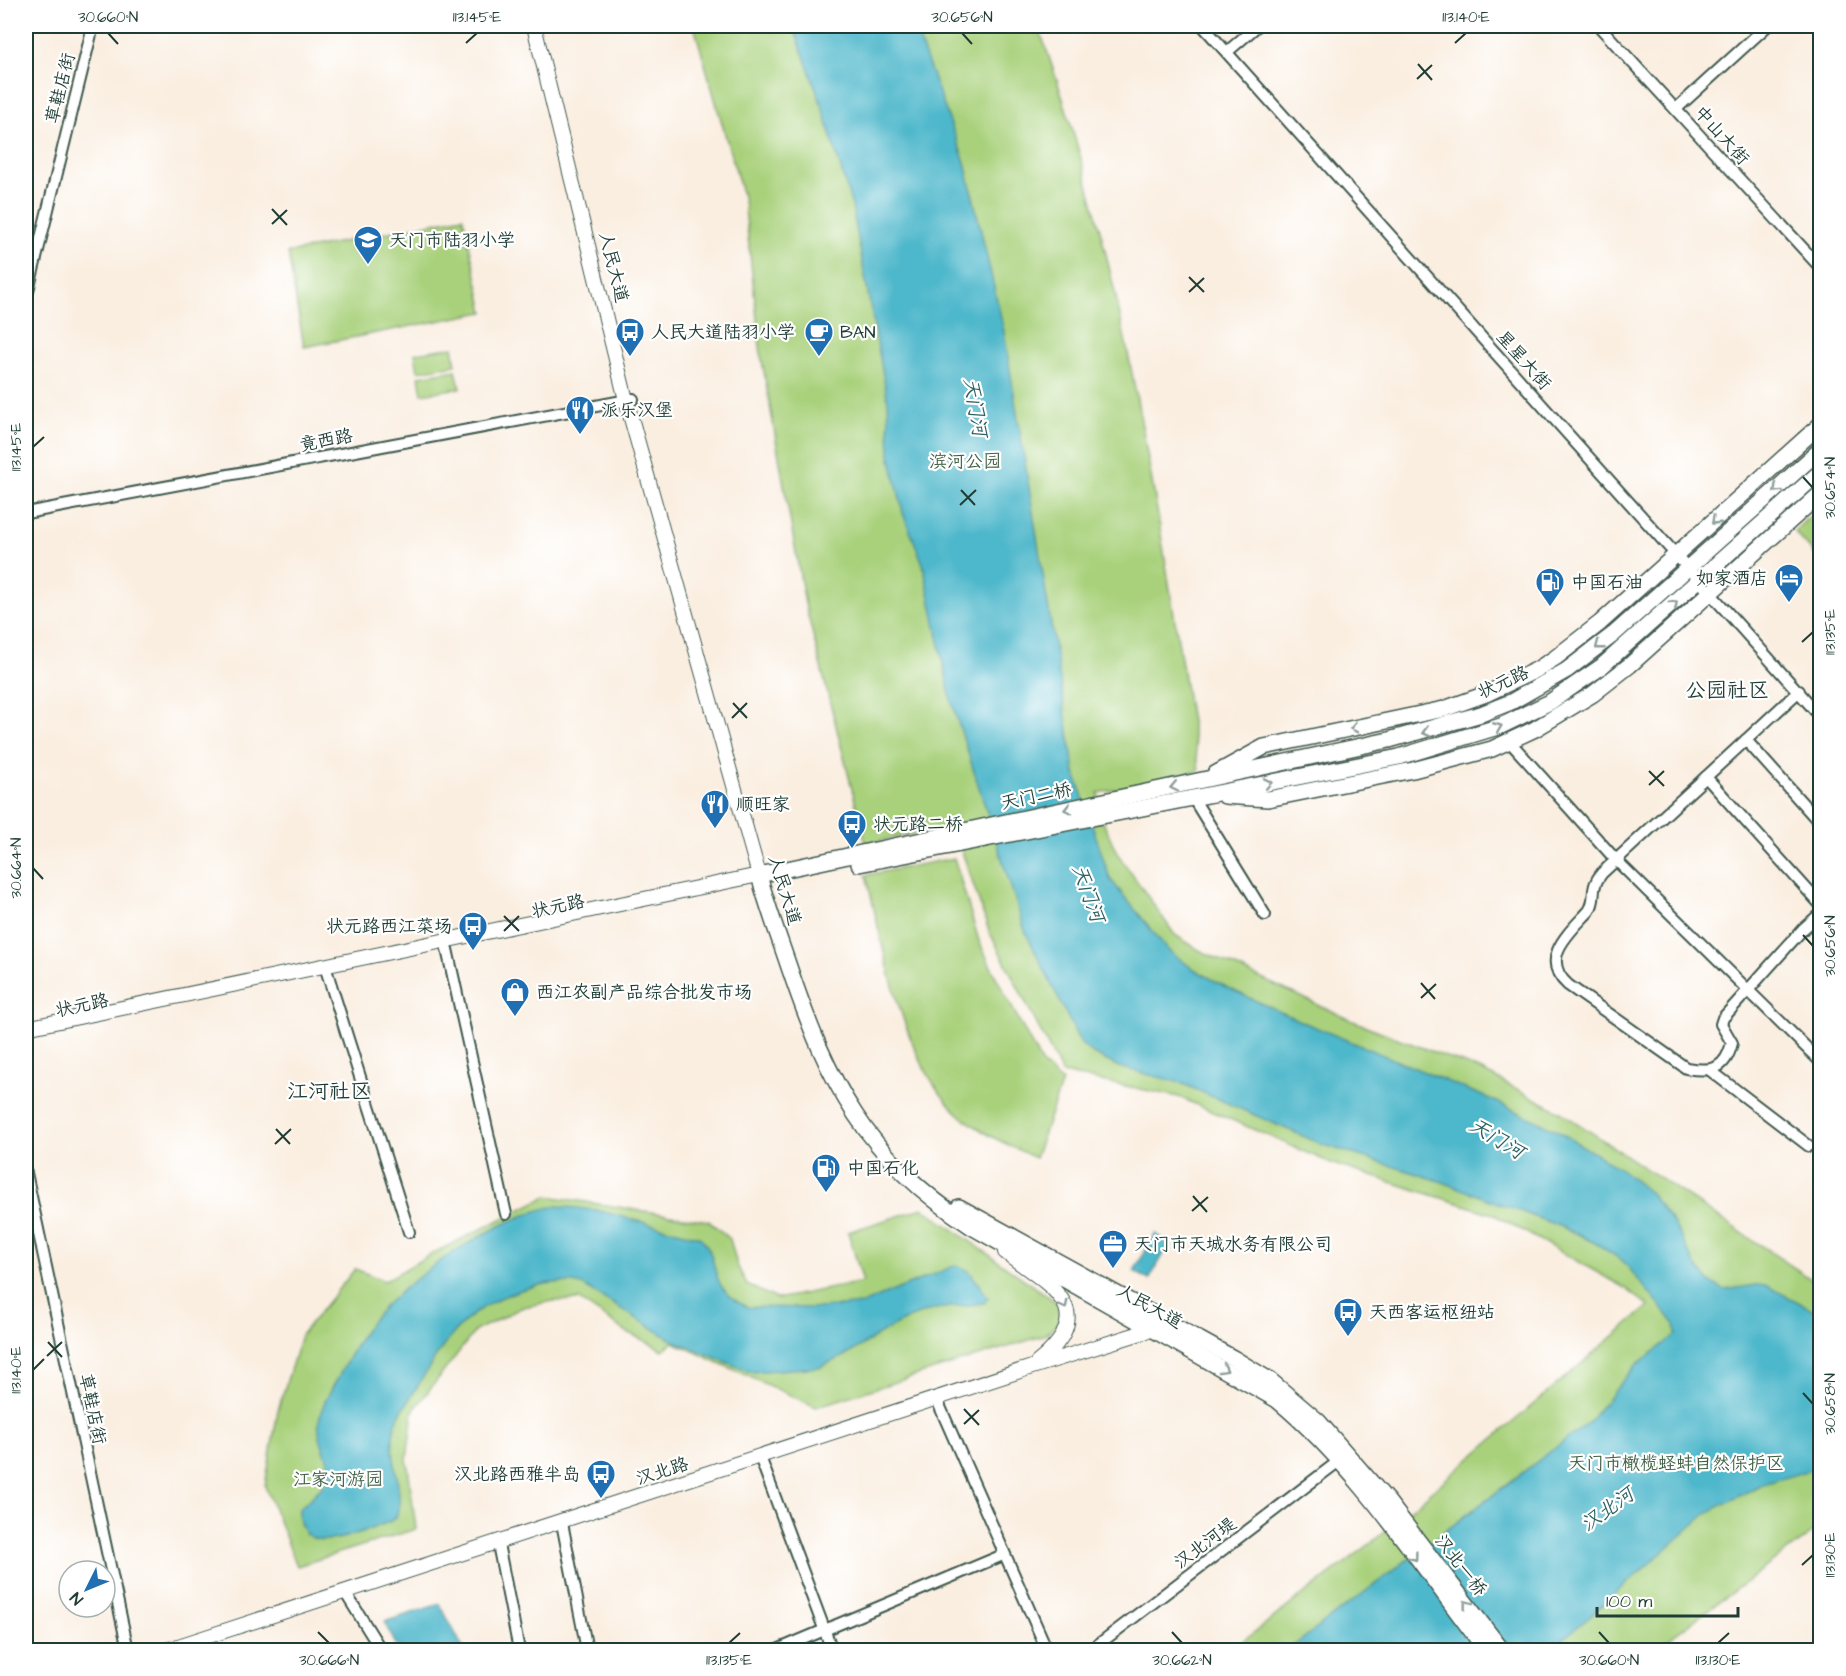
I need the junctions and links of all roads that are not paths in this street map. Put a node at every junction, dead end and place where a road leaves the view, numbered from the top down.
1 (93, 26) edge
2 (534, 26) edge
3 (542, 26) edge
4 (1203, 26) edge
5 (1257, 26) edge
6 (1599, 26) edge
7 (1767, 26) edge
8 (1227, 52) junction
9 (1676, 109) junction
10 (1821, 267) edge
11 (26, 299) edge
12 (630, 399) junction
13 (1821, 425) edge
14 (1821, 450) edge
15 (1821, 472) edge
16 (1821, 494) edge
17 (26, 513) edge
18 (1677, 555) junction
19 (1689, 568) junction
20 (1700, 581) junction
21 (1711, 593) junction
22 (1610, 615) junction
23 (1631, 619) junction
24 (1553, 660) junction
25 (1559, 675) junction
26 (1590, 675) junction
27 (1799, 691) junction
28 (1577, 705) junction
29 (1821, 716) edge
30 (1746, 740) junction
31 (1510, 742) junction
32 (1706, 777) junction
33 (1208, 787) junction
34 (1193, 798) junction
35 (1127, 804) junction
36 (1821, 823) edge
37 (956, 839) joint
38 (1616, 860) junction
39 (764, 879) junction
40 (1821, 904) edge
41 (1821, 914) edge
42 (1265, 915) dead end
43 (447, 949) junction
44 (327, 970) junction
45 (1748, 990) junction
46 (26, 1028) edge
47 (26, 1037) edge
48 (1821, 1061) edge
49 (1711, 1071) junction
50 (1809, 1146) dead end
51 (26, 1173) edge
52 (506, 1214) dead end
53 (972, 1227) junction
54 (409, 1232) dead end
55 (1160, 1327) junction
56 (1032, 1367) junction
57 (937, 1400) junction
58 (760, 1458) junction
59 (1339, 1461) junction
60 (1384, 1507) junction
61 (562, 1522) junction
62 (498, 1544) junction
63 (1003, 1555) junction
64 (345, 1593) junction
65 (824, 1631) junction
66 (128, 1650) edge
67 (166, 1650) edge
68 (381, 1650) edge
69 (519, 1650) edge
70 (587, 1650) edge
71 (777, 1650) edge
72 (832, 1650) edge
73 (1047, 1650) edge
74 (1091, 1650) edge
75 (1486, 1650) edge
76 (1502, 1650) edge

1 - 11 street, 草鞋店街
2 - 12 main road, 人民大道
3 - 12 main road, 人民大道
4 - 8 street, 星星大街
5 - 8 street
6 - 9 street, 中山大街
7 - 9 street
8 - 18 street, 星星大街
9 - 10 street, 中山大街
12 - 17 street, 竟西路
12 - 39 main road, 人民大道
13 -> 18 highway
14 -> 19 highway, 状元路
15 - 20 highway, 状元路
16 - 21 highway
18 - 19 street, 星星大街
18 - 22 highway
19 - 20 street, 星星大街
19 - 23 highway, 状元路
20 - 21 street, 星星大街
26 -> 20 highway, 状元路
21 - 27 street, 星星大街
21 - 28 highway
22 - 23 highway
22 - 24 highway
23 -> 25 highway, 状元路
24 - 25 highway
24 -> 33 highway
25 -> 33 highway, 状元路
26 - 28 highway
33 -> 26 highway, 状元路
27 - 29 street, 星星大街
27 - 30 street
28 - 31 highway
30 - 32 street
30 - 36 street
31 - 33 highway
31 - 38 street
32 - 38 street
32 - 40 street
33 - 34 highway, 状元路
33 -> 35 highway, 状元路
34 - 35 highway, 状元路
34 - 42 street
35 - 37 highway, 天门二桥
37 - 39 highway, 状元路
38 - 45 street
38 - 49 street
39 - 43 main road, 状元路
39 - 44 main road, 状元路
39 - 53 highway, 人民大道
39 - 55 highway, 人民大道
41 - 45 street
43 - 44 main road, 状元路
43 - 52 street
44 - 46 main road, 状元路
44 - 47 main road, 状元路
44 - 54 street
45 - 48 street
45 - 49 street
49 - 50 street
51 - 66 street, 草鞋店街
53 - 55 highway, 人民大道
53 -> 56 main road
55 - 56 main road, 汉北路
55 -> 59 highway, 人民大道
55 - 60 highway, 人民大道
56 - 57 main road, 汉北路
57 - 58 main road, 汉北路
57 - 63 street
58 - 61 main road, 汉北路
58 - 65 street
59 - 60 highway, 人民大道
59 - 74 street, 汉北河堤
60 -> 75 highway, 汉北一桥
76 -> 60 highway, 汉北一桥
61 - 62 main road, 汉北路
61 - 70 street
62 - 64 main road, 汉北路
62 - 69 street
63 - 65 street
63 - 73 street
64 - 67 main road, 汉北路
64 - 68 street
65 - 71 street
65 - 72 street

